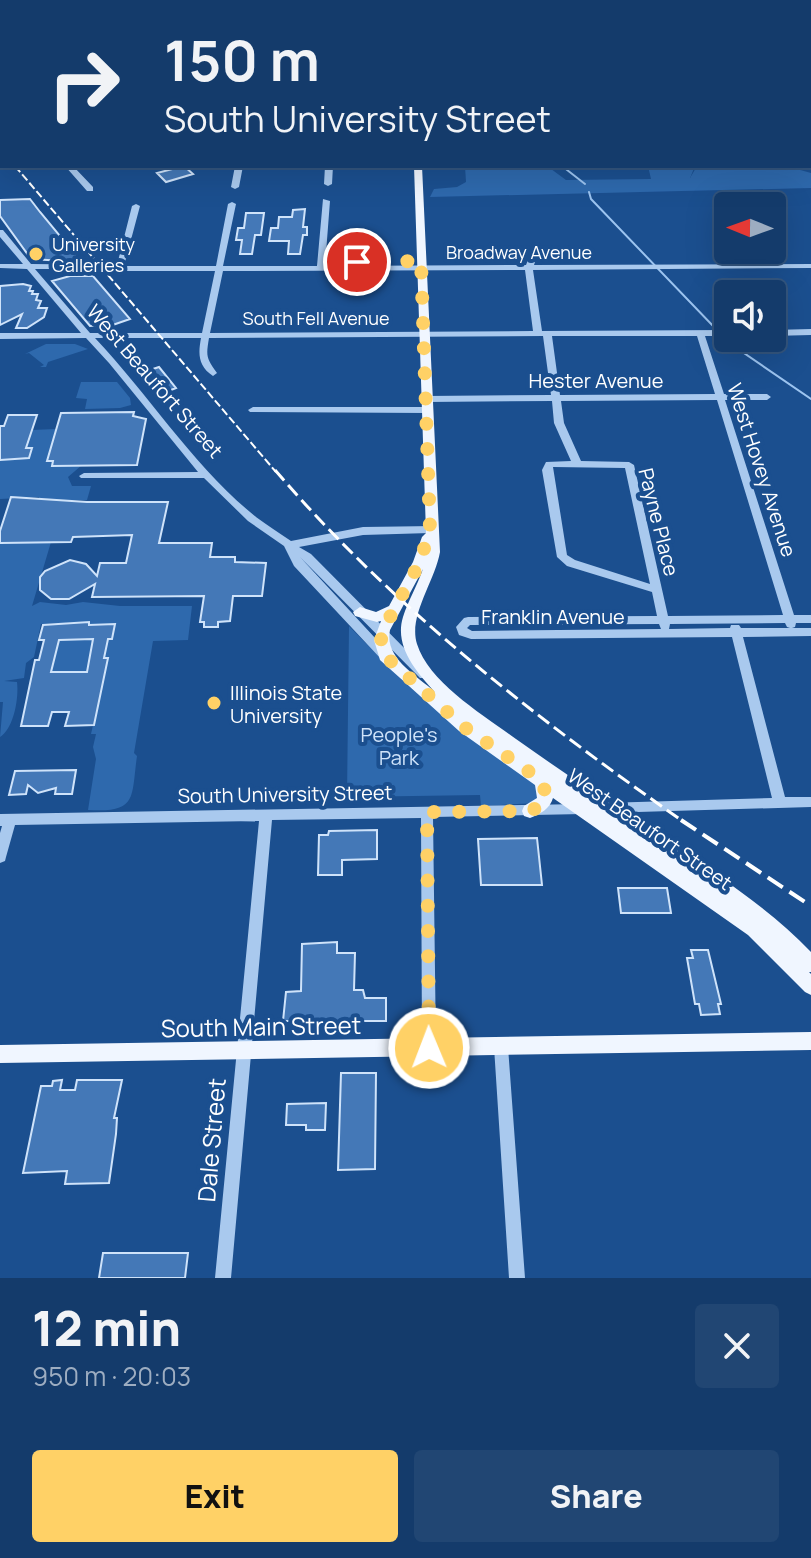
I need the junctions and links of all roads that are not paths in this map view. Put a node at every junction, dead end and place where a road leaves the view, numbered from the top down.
1 (71, 168) edge
2 (239, 168) edge
3 (329, 168) edge
4 (418, 168) edge
5 (328, 184) dead end
6 (235, 187) dead end
7 (90, 189) dead end
8 (326, 201) dead end
9 (232, 204) dead end
10 (136, 206) dead end
11 (0, 232) edge
12 (811, 263) edge
13 (530, 264) junction
14 (220, 265) junction
15 (321, 265) junction
16 (421, 265) junction
17 (0, 266) edge
18 (28, 266) junction
19 (120, 267) junction
20 (811, 332) edge
21 (705, 333) junction
22 (714, 333) edge
23 (786, 333) edge
24 (423, 334) junction
25 (542, 334) junction
26 (88, 335) junction
27 (206, 335) junction
28 (0, 336) edge
29 (213, 373) dead end
30 (720, 397) junction
31 (767, 397) dead end
32 (556, 398) junction
33 (426, 404) junction
34 (253, 410) dead end
35 (577, 463) junction
36 (206, 475) junction
37 (84, 476) dead end
38 (430, 529) junction
39 (289, 545) junction
40 (658, 590) junction
41 (394, 610) junction
42 (360, 612) junction
43 (790, 619) junction
44 (811, 619) edge
45 (664, 620) junction
46 (732, 620) junction
47 (794, 632) junction
48 (811, 632) edge
49 (667, 633) junction
50 (736, 633) junction
51 (382, 635) junction
52 (385, 656) junction
53 (442, 692) junction
54 (541, 780) junction
55 (811, 802) edge
56 (780, 803) junction
57 (602, 808) junction
58 (581, 809) junction
59 (530, 811) junction
60 (427, 812) junction
61 (266, 814) junction
62 (5, 820) edge
63 (0, 857) edge
64 (811, 964) edge
65 (811, 986) edge
66 (808, 1038) edge
67 (501, 1047) junction
68 (429, 1048) junction
69 (243, 1051) junction
70 (0, 1054) edge
71 (223, 1278) edge
72 (517, 1278) edge

1 - 7 street
2 - 6 street
3 - 5 street
4 - 16 main road
8 - 15 street
9 - 14 street
10 - 19 street
11 - 18 street, West Beaufort Street
12 - 13 street, Broadway Avenue
13 - 16 street, Broadway Avenue
13 - 25 street
14 - 15 street, Broadway Avenue
14 - 19 street, Broadway Avenue
14 - 27 street
15 - 16 street, Broadway Avenue
16 - 24 main road
17 - 18 street, Broadway Avenue
18 - 19 street, Broadway Avenue
18 - 26 street, West Beaufort Street
20 - 23 street
21 - 22 street, South Fell Avenue
21 - 25 street, South Fell Avenue
21 - 30 street, West Hovey Avenue
24 - 25 street, South Fell Avenue
24 - 27 street, South Fell Avenue
24 - 33 main road
25 - 32 street
26 - 27 street, South Fell Avenue
26 - 28 street, South Fell Avenue
26 - 36 street, West Beaufort Street
27 - 29 street
30 - 31 street, Hester Avenue
30 - 32 street, Hester Avenue
30 - 43 street, West Hovey Avenue
32 - 33 street, Hester Avenue
32 - 35 street
33 - 34 street, Hester Avenue
33 - 38 main road
35 - 40 street, Payne Place
35 - 40 street, Payne Place
36 - 37 street
36 - 39 street, West Beaufort Street
38 - 39 street
38 - 41 main road
38 - 53 main road
39 - 42 street, West Beaufort Street
39 - 52 street, West Beaufort Street
40 - 45 street, Payne Place
41 - 42 main road
41 - 51 main road
42 - 51 street, West Beaufort Street
43 - 44 street, Franklin Avenue
43 - 46 street, Franklin Avenue
43 - 47 street, West Hovey Avenue
45 - 46 street, Franklin Avenue
45 - 49 street, Payne Place
45 - 49 street, Franklin Avenue
46 - 50 street
47 - 48 street, Franklin Avenue
47 - 50 street, Franklin Avenue
49 - 50 street, Franklin Avenue
50 - 56 street
51 - 52 main road
51 - 53 street, West Beaufort Street
52 - 54 main road, West Beaufort Street
53 - 57 main road, West Beaufort Street
54 - 58 main road, West Beaufort Street
54 - 59 main road
55 - 56 street, South University Street
56 - 57 street, South University Street
57 - 58 street, South University Street
57 - 64 main road, West Beaufort Street
58 - 59 street, South University Street
58 - 65 main road, West Beaufort Street
59 - 60 street, South University Street
60 - 61 street, South University Street
60 - 68 street
61 - 62 street, South University Street
61 - 69 street, Dale Street
62 - 63 street
66 - 67 main road, South Main Street
67 - 68 main road, South Main Street
67 - 72 street
68 - 69 main road, South Main Street
69 - 70 main road, South Main Street
69 - 71 street, Dale Street

